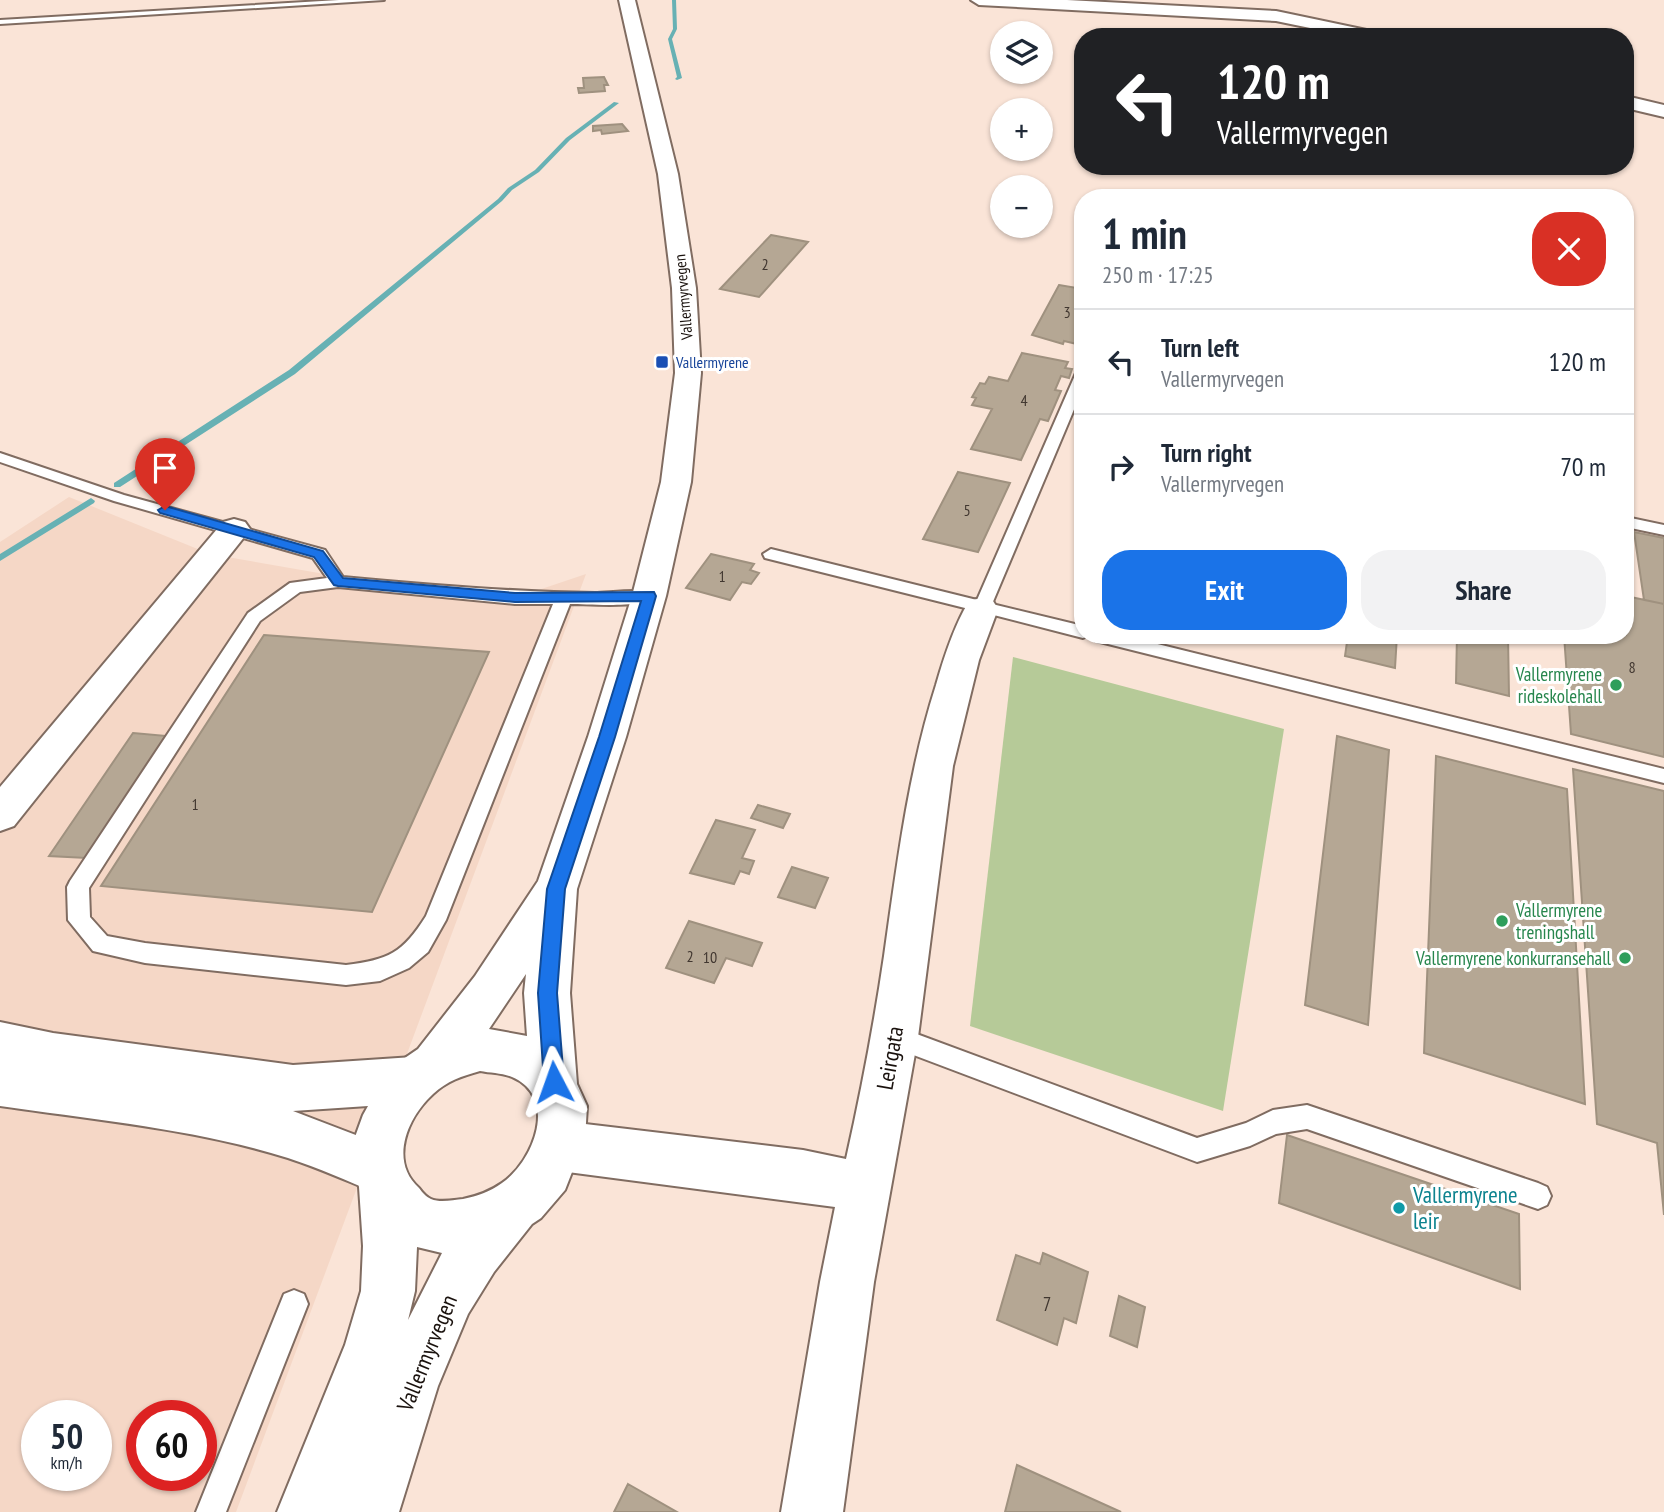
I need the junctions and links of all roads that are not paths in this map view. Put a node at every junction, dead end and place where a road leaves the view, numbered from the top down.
1 (380, 0) edge
2 (627, 0) edge
3 (979, 0) edge
4 (0, 13) edge
5 (26, 19) junction
6 (0, 22) edge
7 (1333, 28) edge
8 (1634, 104) edge
9 (1664, 111) edge
10 (1074, 394) edge
11 (0, 457) edge
12 (1634, 524) edge
13 (234, 528) junction
14 (1664, 530) edge
15 (771, 554) dead end
16 (338, 582) junction
17 (649, 596) junction
18 (564, 598) junction
19 (981, 609) junction
20 (1074, 630) edge
21 (1133, 644) edge
22 (1664, 776) edge
23 (0, 816) edge
24 (556, 889) junction
25 (895, 1037) junction
26 (0, 1044) edge
27 (424, 1072) junction
28 (554, 1082) junction
29 (0, 1083) edge
30 (560, 1146) junction
31 (381, 1178) junction
32 (865, 1192) junction
33 (1538, 1196) dead end
34 (513, 1209) junction
35 (294, 1304) dead end
36 (211, 1512) edge
37 (308, 1512) edge
38 (368, 1512) edge
39 (812, 1512) edge

1 - 5 lane
2 - 17 main road, Vallermyrvegen
3 - 7 main road
4 - 5 lane
5 - 6 lane
8 - 9 main road
10 - 19 lane
11 - 13 lane
12 - 14 lane
13 - 16 lane
13 - 23 main road
15 - 19 lane
16 - 18 lane
16 - 18 lane
17 - 18 lane
17 - 24 main road, Vallermyrvegen
19 - 20 lane
19 - 25 main road, Leirgata
21 - 22 lane
24 - 27 main road, Vallermyrvegen
24 - 28 main road, Vallermyrvegen
25 - 32 main road, Leirgata
25 - 33 lane
26 - 27 main road
27 - 28 main road
27 - 31 main road, Vallermyrvegen
28 - 30 main road, Vallermyrvegen
29 - 31 main road
30 - 32 main road
30 - 34 main road, Vallermyrvegen
31 - 34 main road, Vallermyrvegen
31 - 37 main road, Vallermyrvegen
32 - 39 main road, Leirgata
34 - 38 main road, Vallermyrvegen
35 - 36 lane

